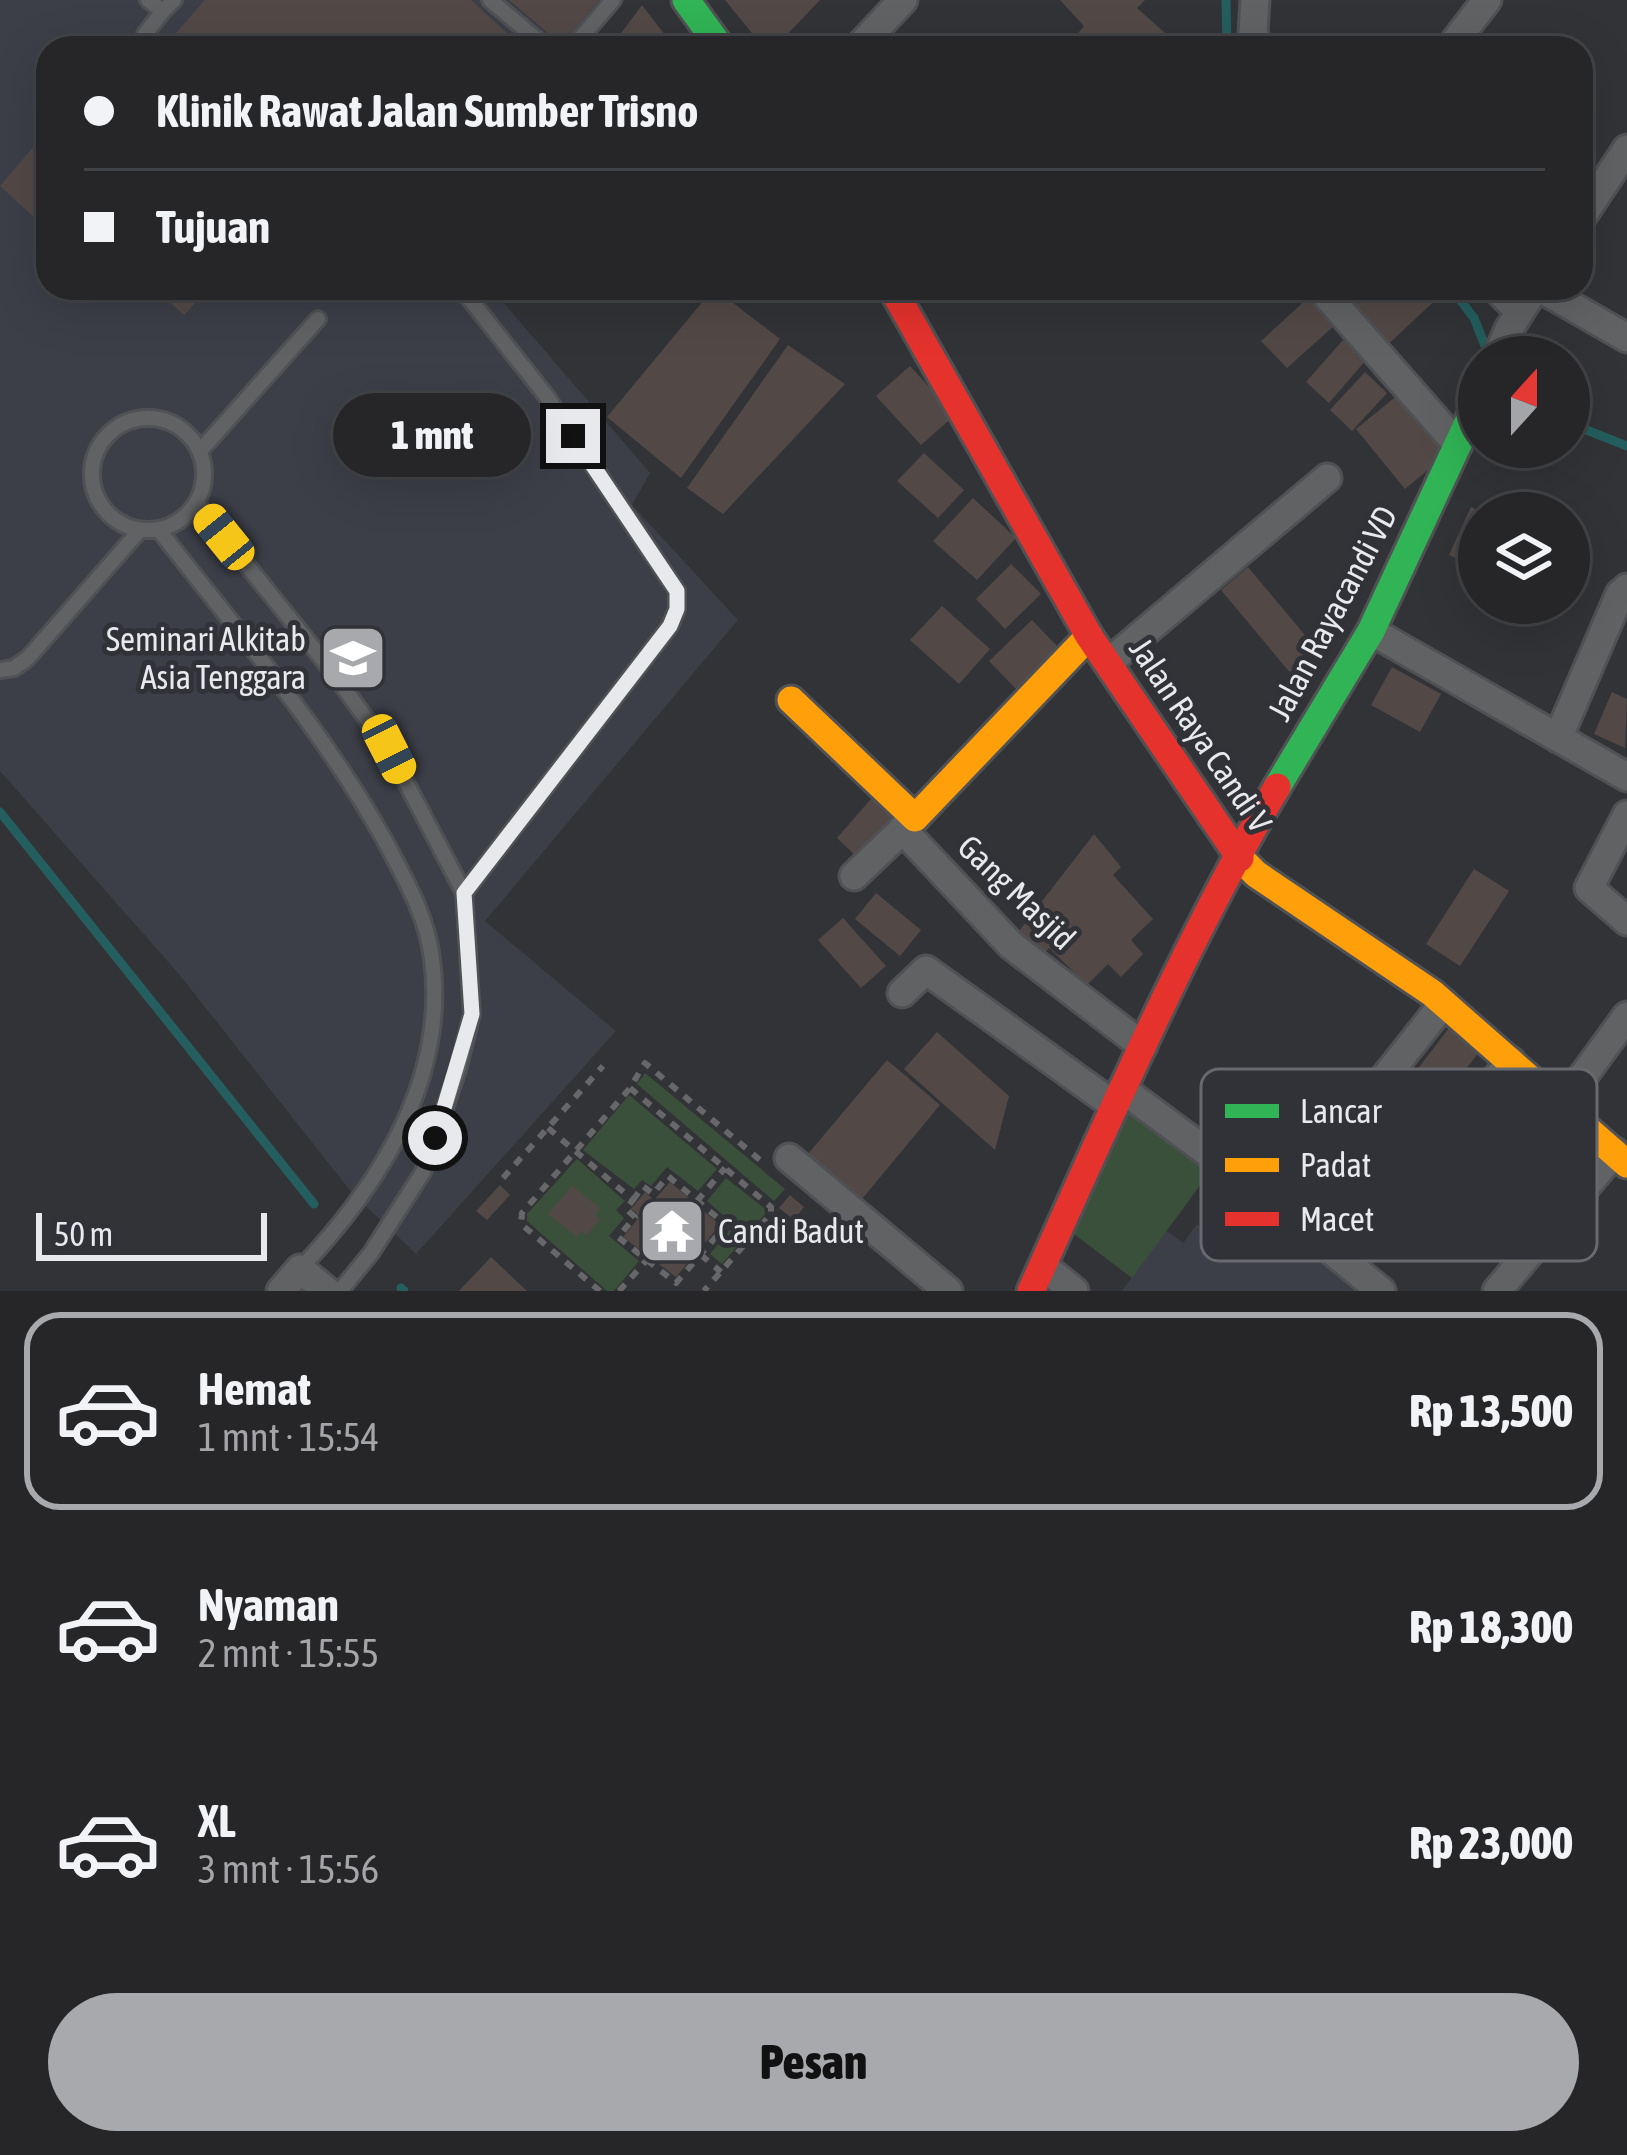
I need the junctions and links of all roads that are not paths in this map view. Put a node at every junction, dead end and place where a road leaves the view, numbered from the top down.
1 (148, 0) edge
2 (490, 0) edge
3 (613, 0) edge
4 (686, 0) edge
5 (903, 0) edge
6 (1255, 0) edge
7 (1279, 0) edge
8 (1487, 0) edge
9 (168, 6) edge
10 (145, 36) edge
11 (533, 36) edge
12 (582, 36) edge
13 (712, 36) edge
14 (869, 36) edge
15 (1256, 36) edge
16 (1258, 36) edge
17 (1459, 36) edge
18 (1627, 149) edge
19 (1593, 200) edge
20 (470, 300) edge
21 (899, 300) edge
22 (1331, 300) edge
23 (1526, 304) edge
24 (318, 319) dead end
25 (1508, 336) edge
26 (1627, 338) edge
27 (1458, 445) joint
28 (200, 451) junction
29 (1327, 478) dead end
30 (196, 503) junction
31 (140, 530) junction
32 (159, 530) junction
33 (1627, 588) edge
34 (1371, 631) junction
35 (1089, 636) junction
36 (1108, 663) junction
37 (0, 670) edge
38 (791, 700) dead end
39 (1558, 738) junction
40 (1627, 777) edge
41 (1627, 815) edge
42 (908, 824) junction
43 (1237, 855) junction
44 (854, 876) dead end
45 (464, 893) junction
46 (1627, 921) edge
47 (902, 993) dead end
48 (1444, 1003) junction
49 (1627, 1016) edge
50 (1143, 1046) junction
51 (1511, 1061) junction
52 (1392, 1069) edge
53 (1505, 1069) edge
54 (1520, 1069) edge
55 (1593, 1069) edge
56 (1118, 1097) junction
57 (1597, 1137) edge
58 (1201, 1155) edge
59 (1621, 1158) edge
60 (781, 1164) road end
61 (1597, 1184) edge
62 (1344, 1261) edge
63 (1525, 1261) edge
64 (1347, 1263) joint
65 (1037, 1279) edge
66 (291, 1280) edge
67 (327, 1291) edge
68 (340, 1291) edge
69 (948, 1291) edge
70 (1074, 1291) edge
71 (1381, 1291) edge
72 (1497, 1291) edge

1 - 9 lane
2 - 11 lane
3 - 12 lane
4 - 13 street
5 - 14 street
6 - 15 street
7 - 16 street
8 - 17 street
9 - 10 lane
18 - 19 street
20 - 45 lane
21 - 35 street, Jalan Raya Candi V
22 - 27 street
23 - 25 street
23 - 26 street
24 - 28 lane
27 - 34 street, Jalan Rayacandi VD
28 - 30 lane
28 - 31 lane
29 - 36 street
30 - 32 lane
30 - 45 lane
31 - 32 lane
31 - 37 lane
32 - 66 lane
33 - 39 street
34 - 39 street
34 - 43 street, Jalan Rayacandi VD
35 - 36 street, Jalan Raya Candi V
35 - 42 street
36 - 43 street, Jalan Raya Candi V
38 - 42 street
39 - 40 street
41 - 46 street
42 - 44 street
42 - 50 street, Gang Masjid
43 - 48 street, Jalan Raya Candi V
43 - 50 street, Jalan Rayacandi VD
45 - 68 lane
47 - 56 street
48 - 51 street, Jalan Raya Candi V
48 - 52 street
49 - 55 street
50 - 56 street, Jalan Rayacandi VD
51 - 53 street
51 - 54 street, Jalan Raya Candi V
56 - 58 street
56 - 65 street, Jalan Rayacandi VD
57 - 59 street, Jalan Raya Candi V
59 - 61 street
60 - 69 street
62 - 64 street
63 - 72 street
64 - 71 street
65 - 70 street
66 - 67 street

